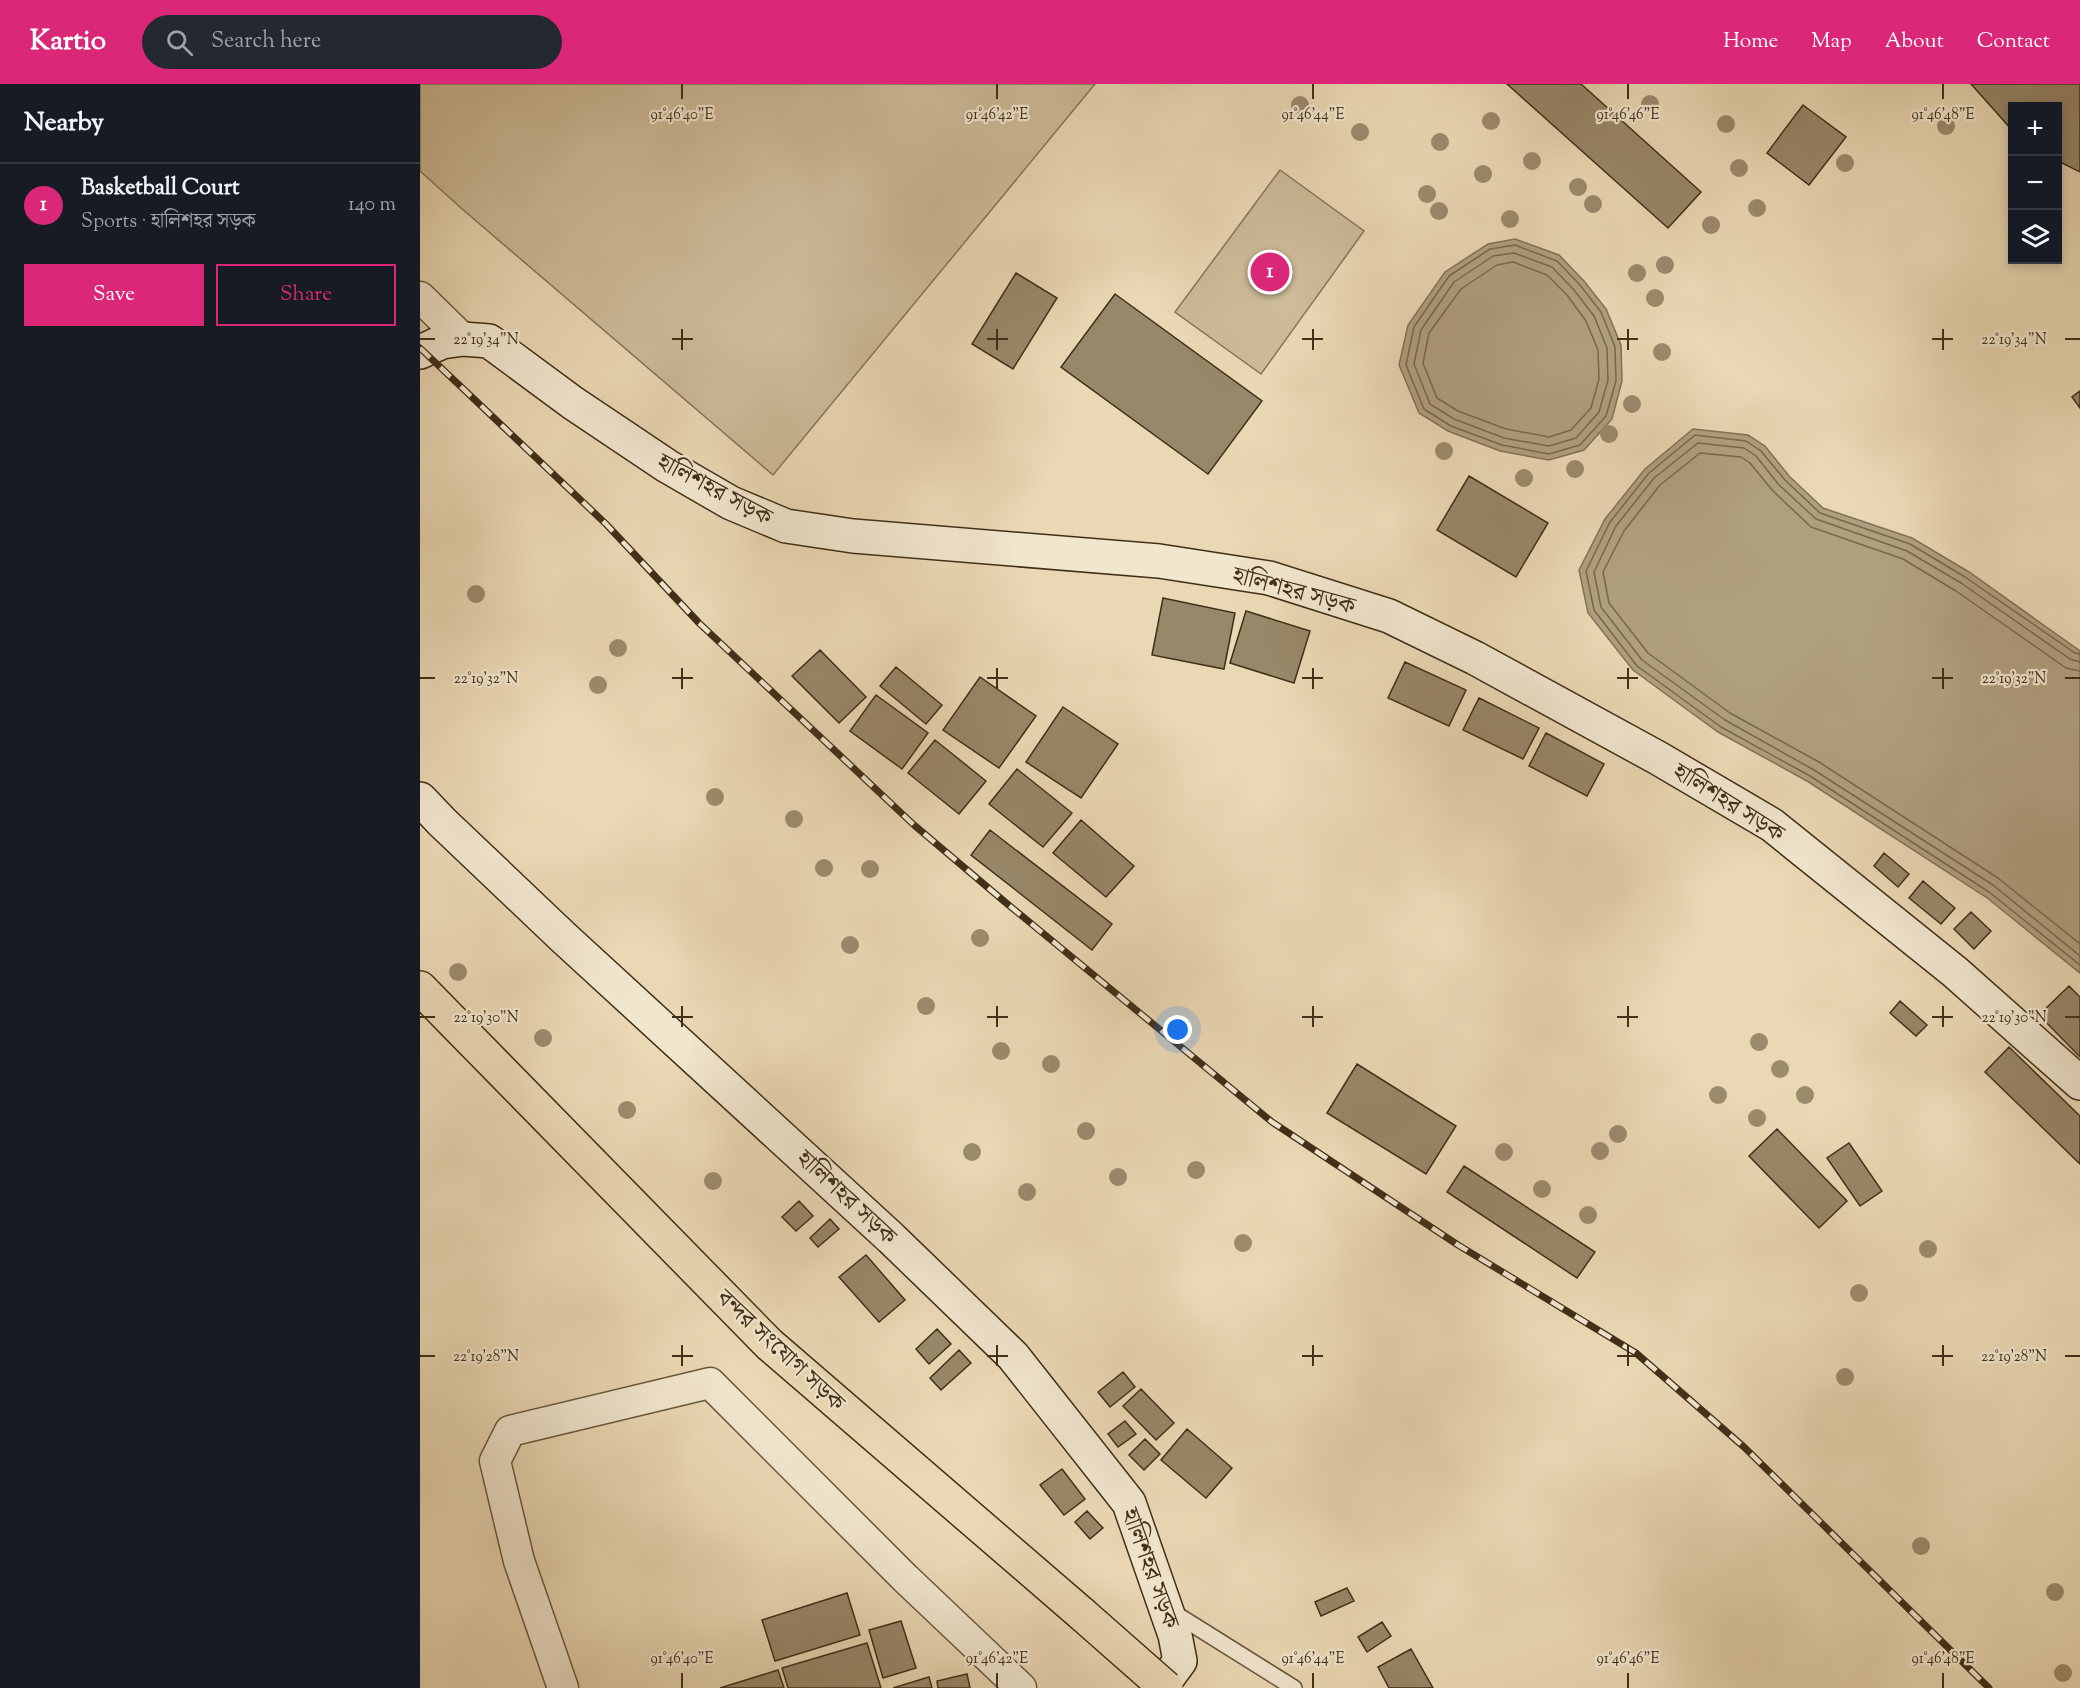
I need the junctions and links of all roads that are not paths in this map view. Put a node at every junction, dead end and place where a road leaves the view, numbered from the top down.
1 (420, 297) edge
2 (463, 339) junction
3 (420, 352) edge
4 (420, 799) edge
5 (420, 988) edge
6 (2080, 1083) edge
7 (1166, 1608) junction
8 (1173, 1674) edge
9 (563, 1688) edge
10 (1021, 1688) edge
11 (1160, 1688) edge
12 (1294, 1688) edge

1 - 2 street
2 - 3 street, হালিশহর সড়ক
2 - 6 street, হালিশহর সড়ক
4 - 7 street, হালিশহর সড়ক
5 - 8 highway, বন্দর সংযোগ সড়ক, bridge
7 - 8 street, হালিশহর সড়ক
7 - 12 lane
8 - 11 street
9 - 10 street

